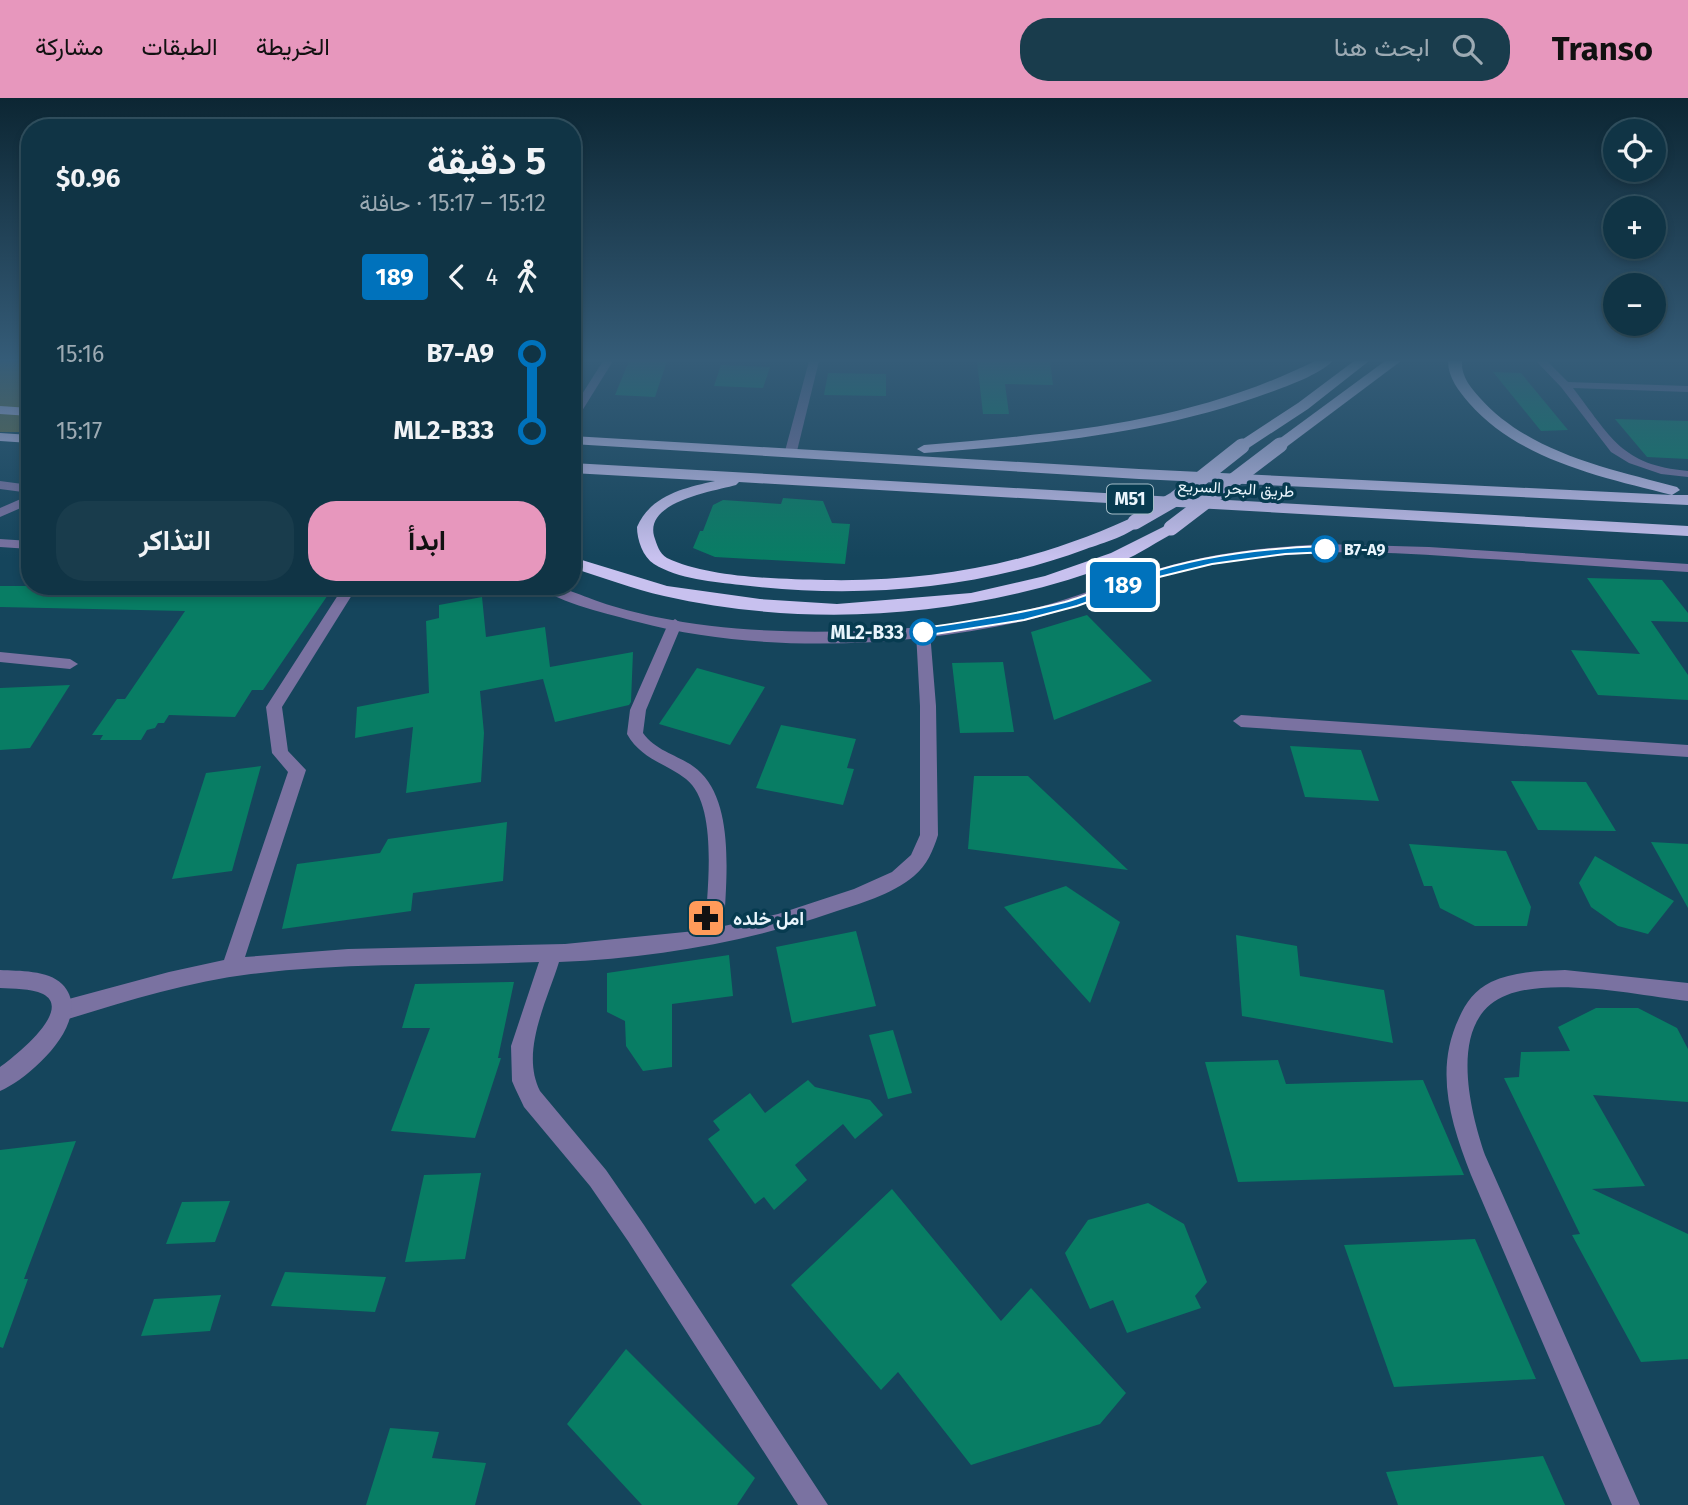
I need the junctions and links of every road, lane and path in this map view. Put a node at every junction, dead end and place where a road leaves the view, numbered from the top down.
1 (796, 427) edge
2 (1126, 427) edge
3 (1271, 427) edge
4 (1304, 427) edge
5 (1509, 427) edge
6 (1597, 427) edge
7 (0, 437) edge
8 (21, 438) edge
9 (581, 440) edge
10 (790, 451) junction
11 (851, 456) junction
12 (581, 468) edge
13 (1688, 474) edge
14 (761, 477) junction
15 (0, 485) edge
16 (21, 488) edge
17 (1688, 494) edge
18 (1688, 500) edge
19 (21, 503) edge
20 (0, 513) edge
21 (1688, 531) edge
22 (0, 543) edge
23 (21, 544) edge
24 (581, 565) edge
25 (1688, 568) edge
26 (345, 595) dead end
27 (569, 595) edge
28 (675, 624) junction
29 (923, 632) junction
30 (0, 657) edge
31 (70, 664) dead end
32 (1241, 721) dead end
33 (1688, 751) edge
34 (714, 938) junction
35 (551, 955) junction
36 (231, 968) junction
37 (0, 979) edge
38 (1688, 992) edge
39 (65, 1010) junction
40 (0, 1080) edge
41 (814, 1505) edge
42 (1626, 1505) edge

1 - 10 lane
2 - 11 highway
3 - 14 highway, bridge
4 - 24 highway, bridge
5 - 17 highway
6 - 13 lane
7 - 8 highway
9 - 10 highway, طريق البحر السريع / M51
10 - 11 highway, طريق البحر السريع / M51
11 - 18 highway, طريق البحر السريع / M51
12 - 14 highway, طريق البحر السريع / M51
14 - 21 highway, طريق البحر السريع / M51
15 - 16 street
19 - 20 street
22 - 23 street
25 - 29 street
26 - 36 street
27 - 28 street
28 - 29 street
28 - 34 street
29 - 34 street
30 - 31 street
32 - 33 street
34 - 35 street
35 - 36 street
35 - 41 street
36 - 39 street
37 - 39 street
38 - 42 street
39 - 40 street

